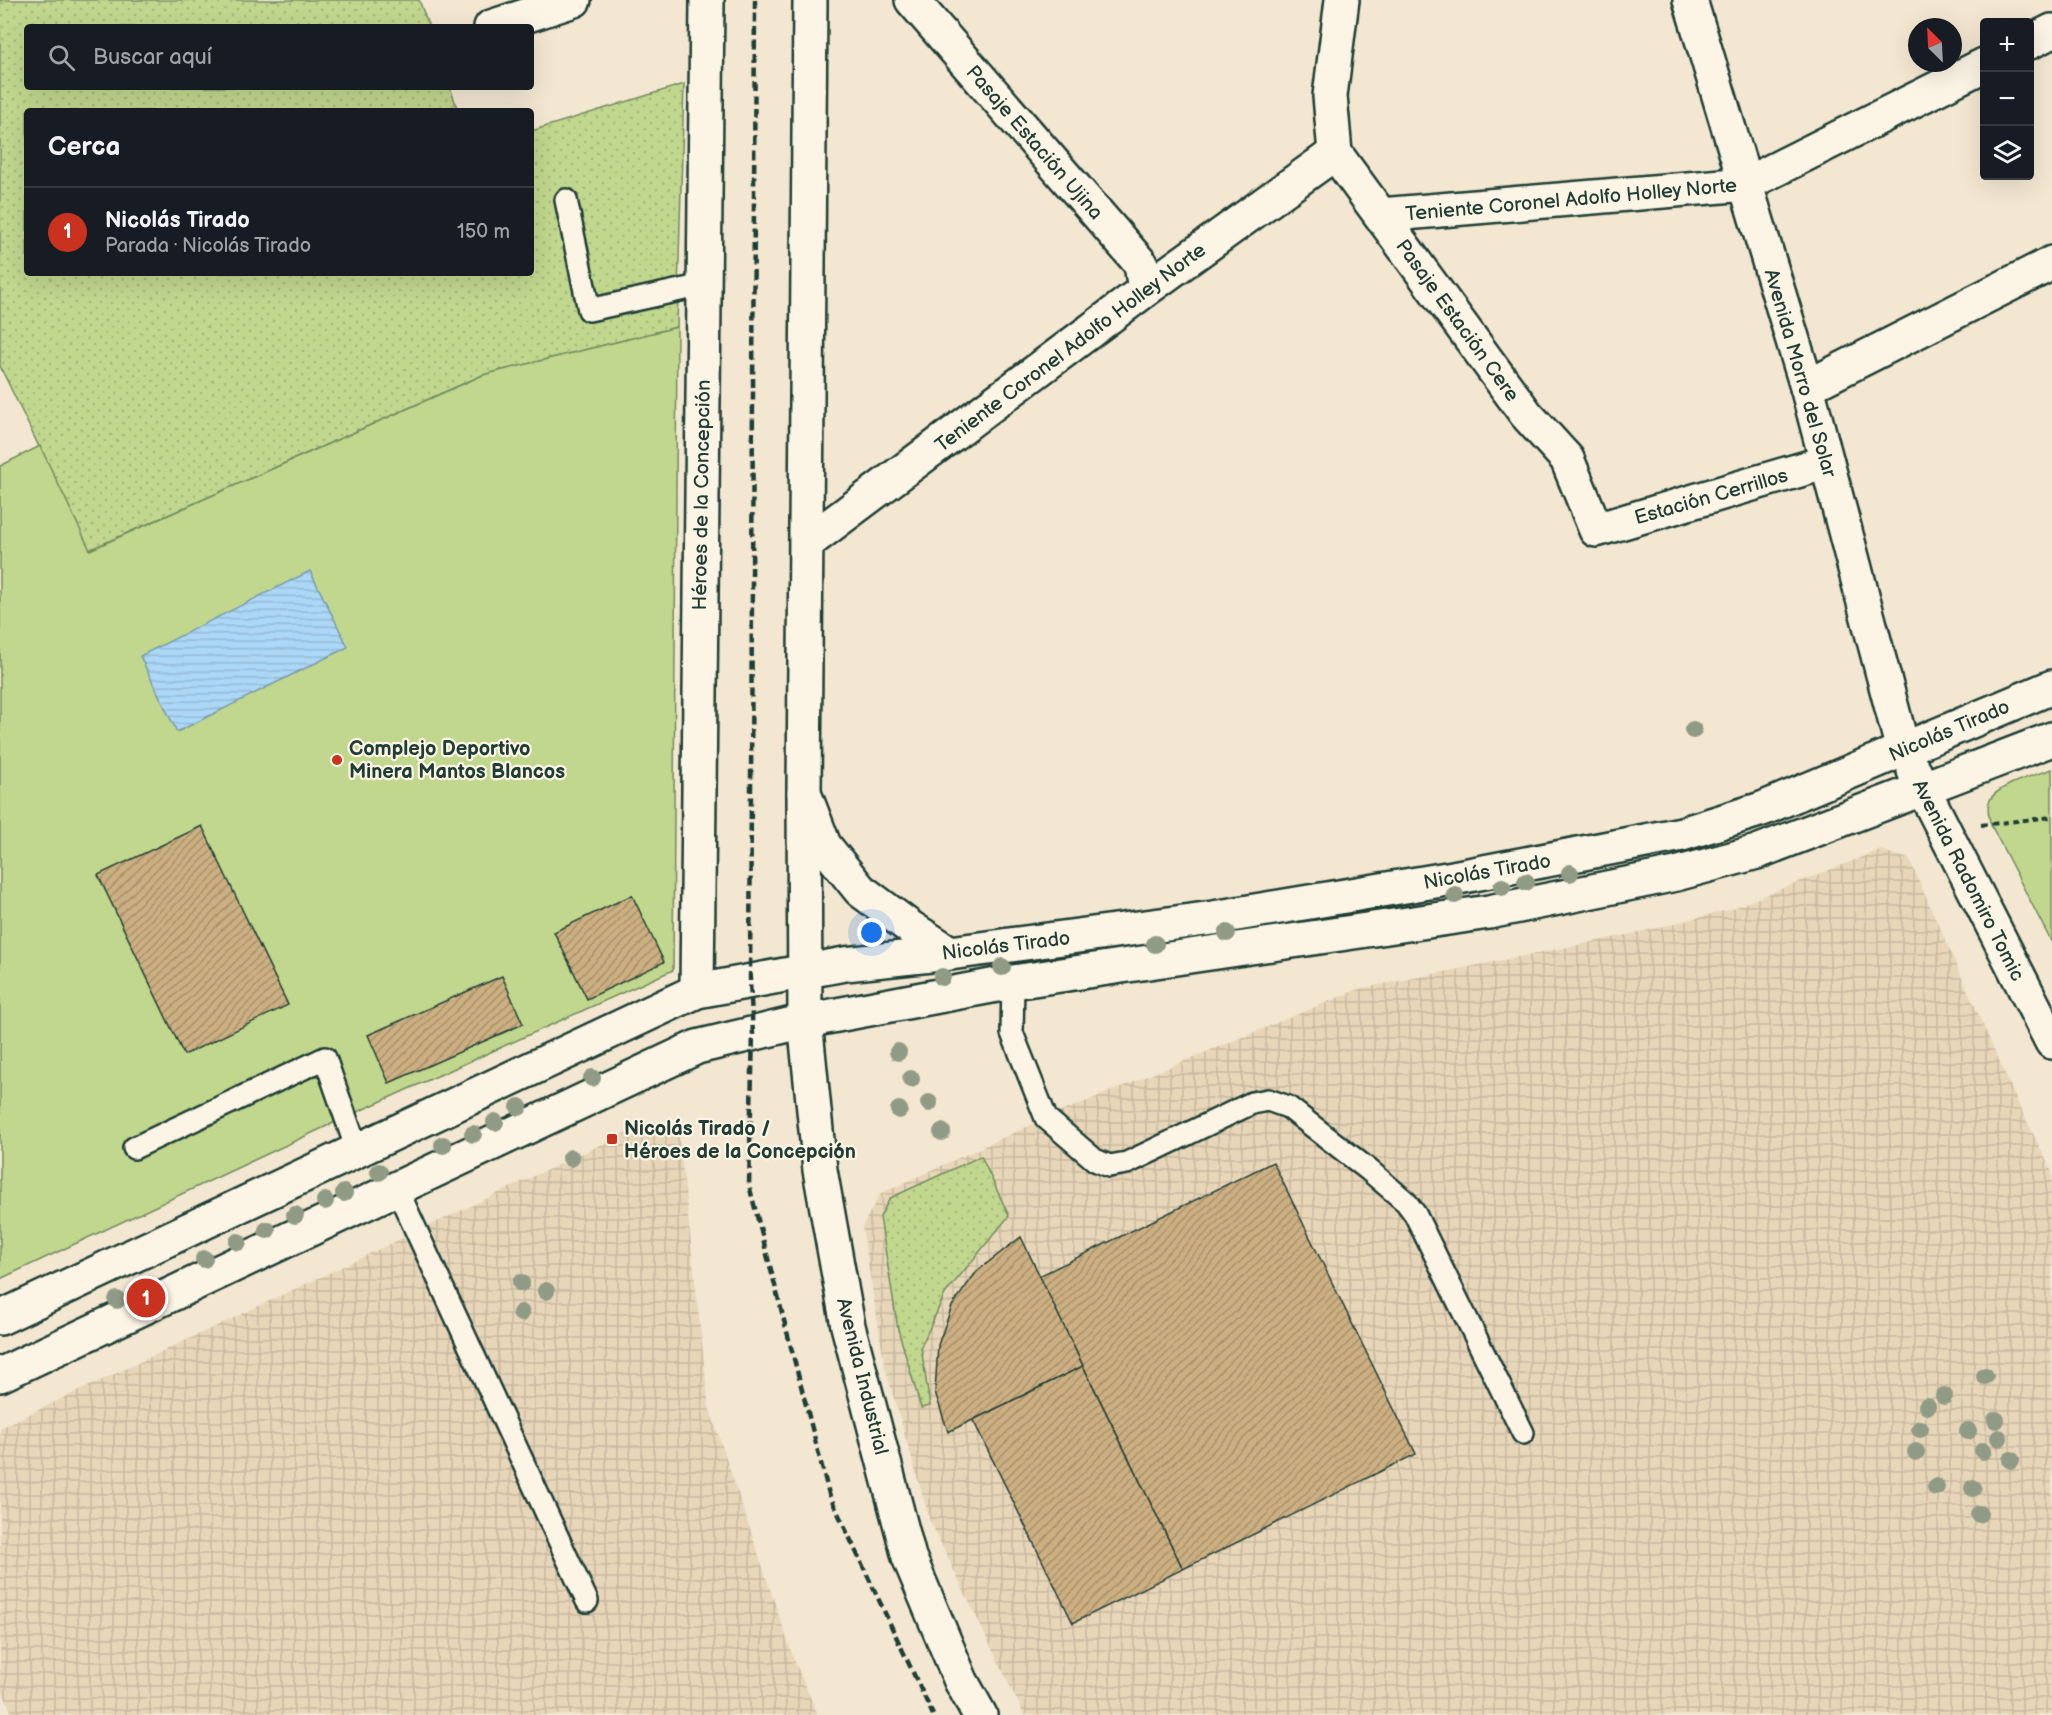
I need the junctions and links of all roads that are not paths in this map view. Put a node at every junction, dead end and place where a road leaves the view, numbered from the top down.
1 (574, 0) edge
2 (707, 0) edge
3 (810, 0) edge
4 (912, 0) edge
5 (1342, 0) edge
6 (1690, 0) edge
7 (500, 24) edge
8 (2052, 31) edge
9 (2034, 40) edge
10 (1980, 67) edge
11 (1335, 153) junction
12 (1746, 184) junction
13 (566, 200) dead end
14 (1381, 216) junction
15 (2052, 263) edge
16 (703, 285) junction
17 (1144, 290) junction
18 (1807, 387) junction
19 (1827, 462) junction
20 (1596, 530) joint
21 (807, 543) junction
22 (2052, 687) edge
23 (2052, 739) edge
24 (1903, 750) junction
25 (1924, 789) junction
26 (804, 793) junction
27 (950, 953) junction
28 (805, 971) junction
29 (1013, 982) junction
30 (697, 991) junction
31 (805, 1021) junction
32 (2052, 1042) edge
33 (134, 1148) dead end
34 (357, 1150) junction
35 (398, 1189) junction
36 (0, 1318) edge
37 (0, 1376) edge
38 (1523, 1433) dead end
39 (587, 1601) dead end
40 (980, 1715) edge

1 - 7 street
2 - 16 street, Héroes de la Concepción
3 - 21 street
4 - 17 street, Pasaje Estación Ujina
5 - 11 street
6 - 12 street, Avenida Morro del Solar
8 - 9 street
10 - 12 street, Teniente Coronel Adolfo Holley Norte
11 - 14 street, Pasaje Estación Cere
11 - 17 street, Teniente Coronel Adolfo Holley Norte
12 - 14 street, Teniente Coronel Adolfo Holley Norte
12 - 18 street, Avenida Morro del Solar
13 - 16 lane
14 - 20 street, Pasaje Estación Cere
15 - 18 street
16 - 30 street, Héroes de la Concepción
17 - 21 street, Teniente Coronel Adolfo Holley Norte
18 - 19 street, Avenida Morro del Solar
19 - 20 street, Estación Cerrillos
19 - 24 street, Avenida Morro del Solar
21 - 26 street
22 - 24 street, Nicolás Tirado
23 - 25 street, Nicolás Tirado
24 - 25 street, Avenida Radomiro Tomic
24 - 27 street, Nicolás Tirado
25 - 29 street, Nicolás Tirado
25 - 32 street, Avenida Radomiro Tomic
26 - 27 street
26 - 28 street, Avenida Industrial
27 - 28 street, Nicolás Tirado
28 - 30 street, Nicolás Tirado
28 - 31 street, Avenida Industrial
29 - 31 street, Nicolás Tirado
29 - 38 lane
30 - 34 street, Nicolás Tirado
31 - 35 street, Nicolás Tirado
31 - 40 street, Avenida Industrial
33 - 34 lane
34 - 36 street, Nicolás Tirado
35 - 37 street, Nicolás Tirado
35 - 39 lane

